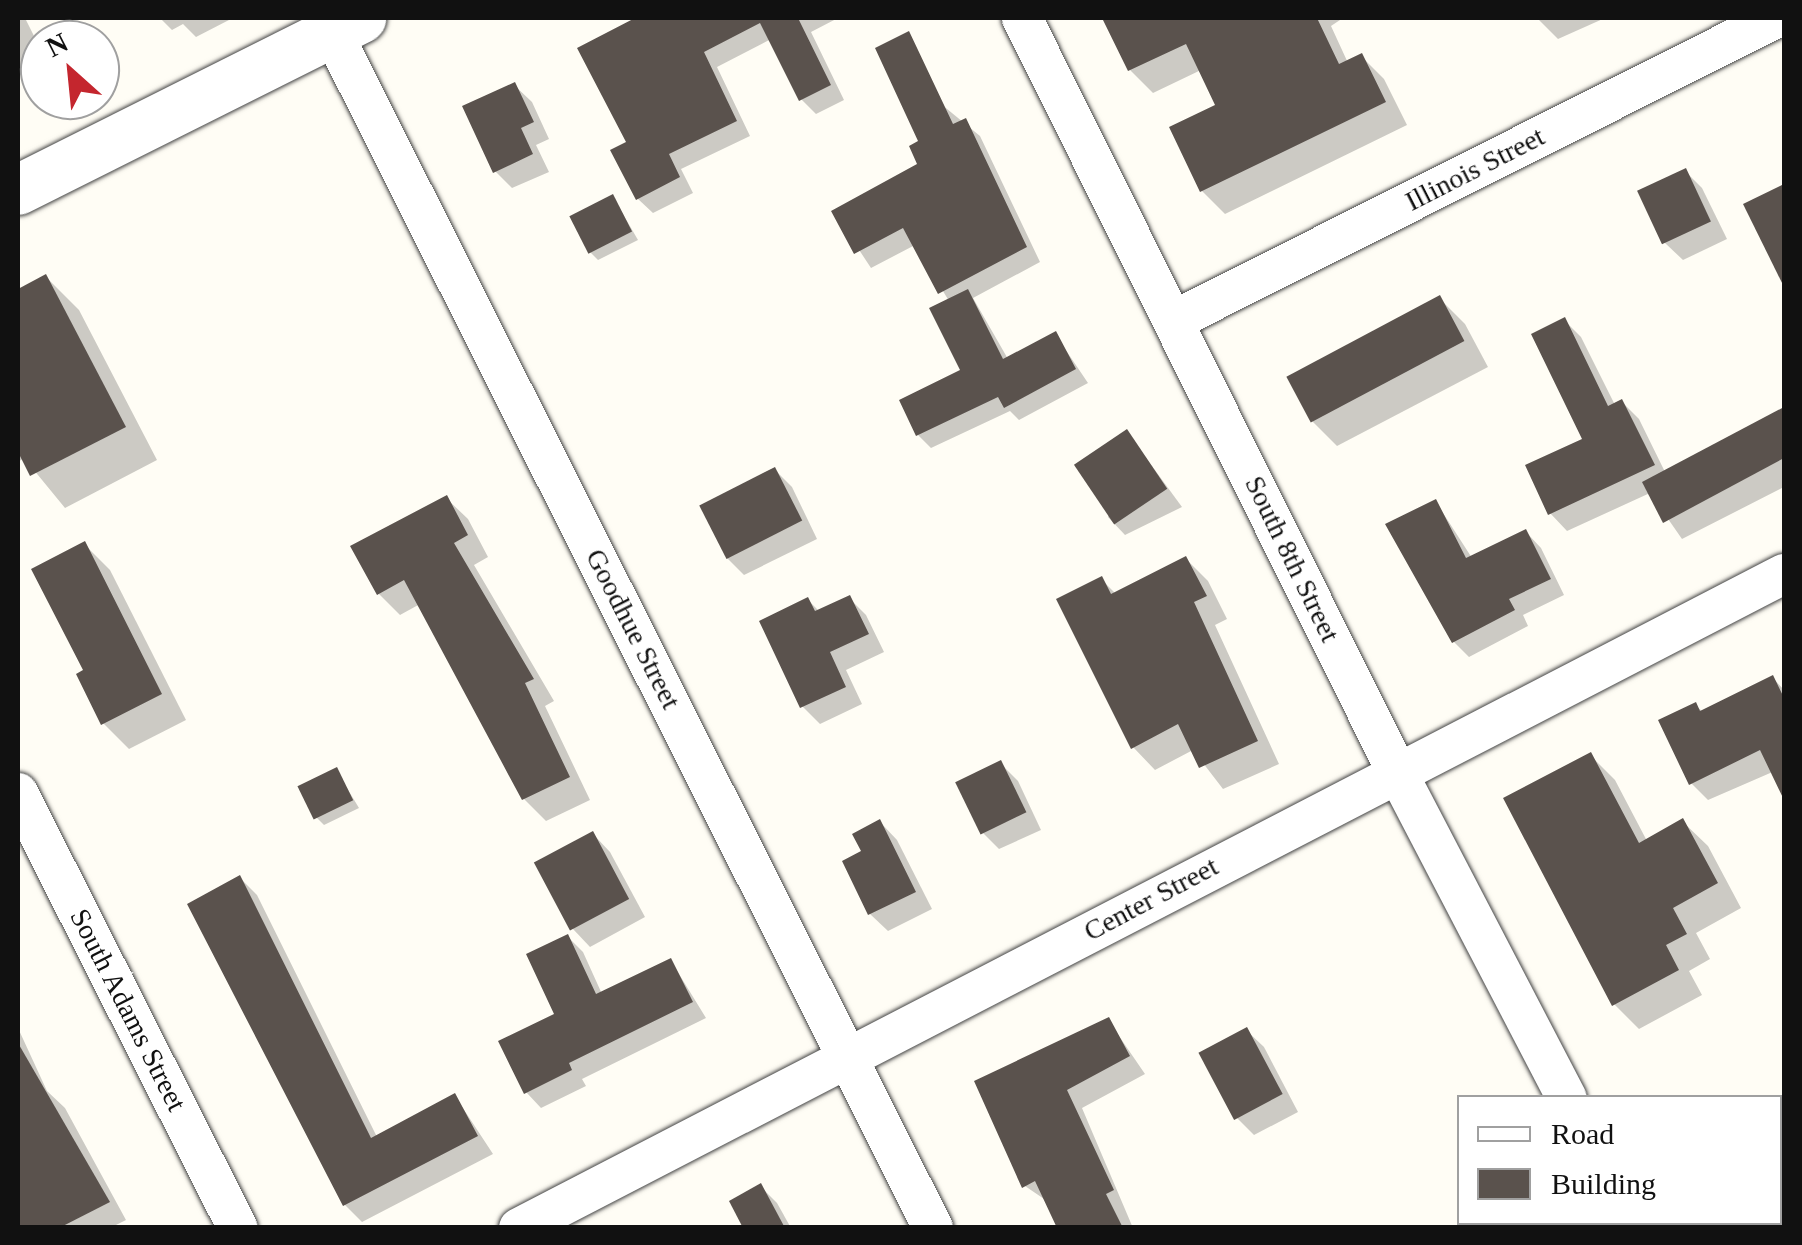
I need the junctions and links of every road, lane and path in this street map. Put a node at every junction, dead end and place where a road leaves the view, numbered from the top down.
1 (1022, 18) edge
2 (1776, 18) edge
3 (346, 25) edge
4 (18, 190) edge
5 (1174, 320) junction
6 (1784, 574) edge
7 (1396, 770) junction
8 (18, 793) edge
9 (848, 1058) junction
10 (1566, 1095) edge
11 (238, 1228) edge
12 (518, 1228) edge
13 (933, 1228) edge

1 - 5 street, South 8th Street
2 - 5 street, Illinois Street
3 - 4 street
3 - 9 street, Goodhue Street
5 - 7 street, South 8th Street
6 - 7 street, Center Street
7 - 9 street, Center Street
7 - 10 street, South 8th Street
8 - 11 street, South Adams Street
9 - 12 street, Center Street
9 - 13 street, Goodhue Street

